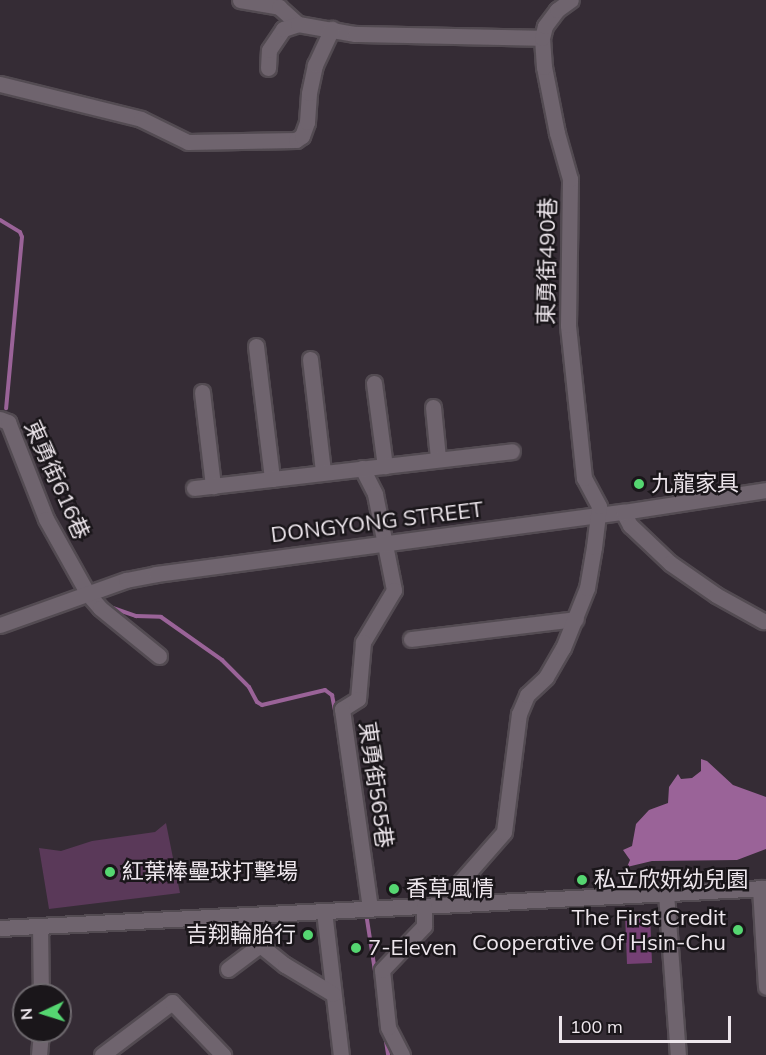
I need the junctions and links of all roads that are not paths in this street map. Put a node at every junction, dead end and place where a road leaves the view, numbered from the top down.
1 (240, 0) edge
2 (571, 0) edge
3 (555, 5) edge
4 (298, 24) junction
5 (332, 29) junction
6 (542, 38) junction
7 (268, 68) dead end
8 (0, 84) edge
9 (255, 346) dead end
10 (310, 359) dead end
11 (374, 383) dead end
12 (202, 392) dead end
13 (433, 407) dead end
14 (0, 419) edge
15 (512, 451) dead end
16 (438, 458) junction
17 (385, 466) junction
18 (362, 468) junction
19 (323, 472) junction
20 (272, 479) junction
21 (213, 486) junction
22 (194, 488) dead end
23 (766, 490) edge
24 (623, 512) junction
25 (597, 515) junction
26 (385, 543) junction
27 (88, 594) junction
28 (576, 619) junction
29 (765, 620) edge
30 (0, 625) edge
31 (411, 639) dead end
32 (159, 656) dead end
33 (763, 888) edge
34 (666, 893) junction
35 (453, 904) junction
36 (424, 906) junction
37 (366, 909) junction
38 (324, 911) junction
39 (40, 926) junction
40 (0, 928) edge
41 (228, 969) dead end
42 (41, 983) edge
43 (766, 987) edge
44 (333, 994) junction
45 (119, 1049) edge
46 (102, 1055) edge
47 (223, 1055) edge
48 (341, 1055) edge
49 (402, 1055) edge
50 (678, 1055) edge

1 - 4 street
2 - 3 street
3 - 6 street
4 - 5 street
4 - 7 street
5 - 6 street
5 - 8 street
6 - 25 street, 東勇街490巷
9 - 20 street
10 - 19 street
11 - 17 street
12 - 21 street
13 - 16 street
14 - 27 street, 東勇街616巷
15 - 16 street
16 - 17 street
17 - 18 street
18 - 19 street
18 - 26 street
19 - 20 street
20 - 21 street
21 - 22 street
23 - 24 street, DONGYONG STREET
24 - 25 street, DONGYONG STREET
24 - 29 street
25 - 26 street, DONGYONG STREET
25 - 28 street
26 - 27 street, DONGYONG STREET
26 - 37 street, 東勇街565巷
27 - 30 street, DONGYONG STREET
27 - 32 street, 東勇街616巷
28 - 31 street
28 - 35 street
33 - 34 street
33 - 43 street
34 - 35 street
34 - 50 street
35 - 36 street
36 - 37 street
36 - 49 street
37 - 38 street
38 - 39 street
38 - 44 street
39 - 40 street
39 - 42 street
41 - 44 street
44 - 48 street
45 - 46 street
45 - 47 street

